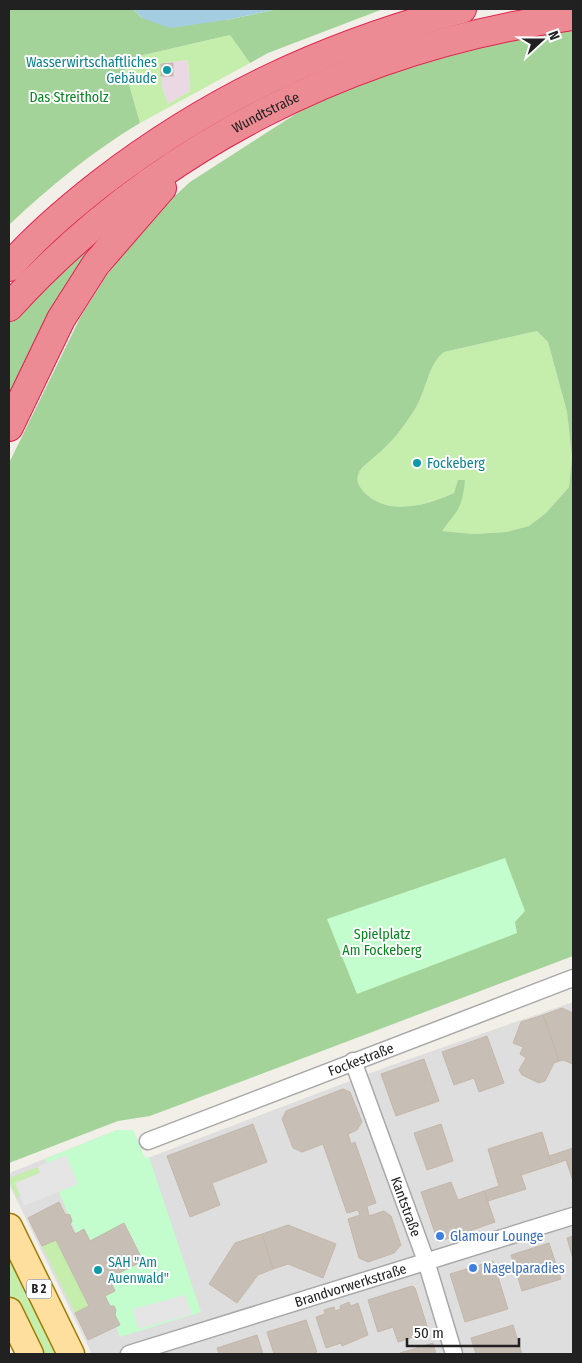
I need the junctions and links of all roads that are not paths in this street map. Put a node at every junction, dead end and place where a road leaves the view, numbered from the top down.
1 (462, 9) edge
2 (573, 16) edge
3 (197, 150) junction
4 (10, 265) edge
5 (9, 307) edge
6 (9, 427) edge
7 (573, 978) edge
8 (354, 1061) junction
9 (148, 1141) dead end
10 (573, 1216) edge
11 (9, 1227) edge
12 (426, 1261) junction
13 (9, 1311) edge
14 (30, 1354) edge
15 (71, 1354) edge
16 (129, 1354) edge
17 (454, 1354) edge

1 - 4 highway, Wundtstraße
2 - 3 highway, Wundtstraße
3 - 5 highway, Wundtstraße
3 - 6 highway
7 - 8 street, Fockestraße
8 - 9 street, Fockestraße
8 - 12 street, Kantstraße
10 - 12 street, Brandvorwerkstraße
11 - 15 main road, B 2
12 - 16 street, Brandvorwerkstraße
12 - 17 street, Kantstraße
13 - 14 main road

